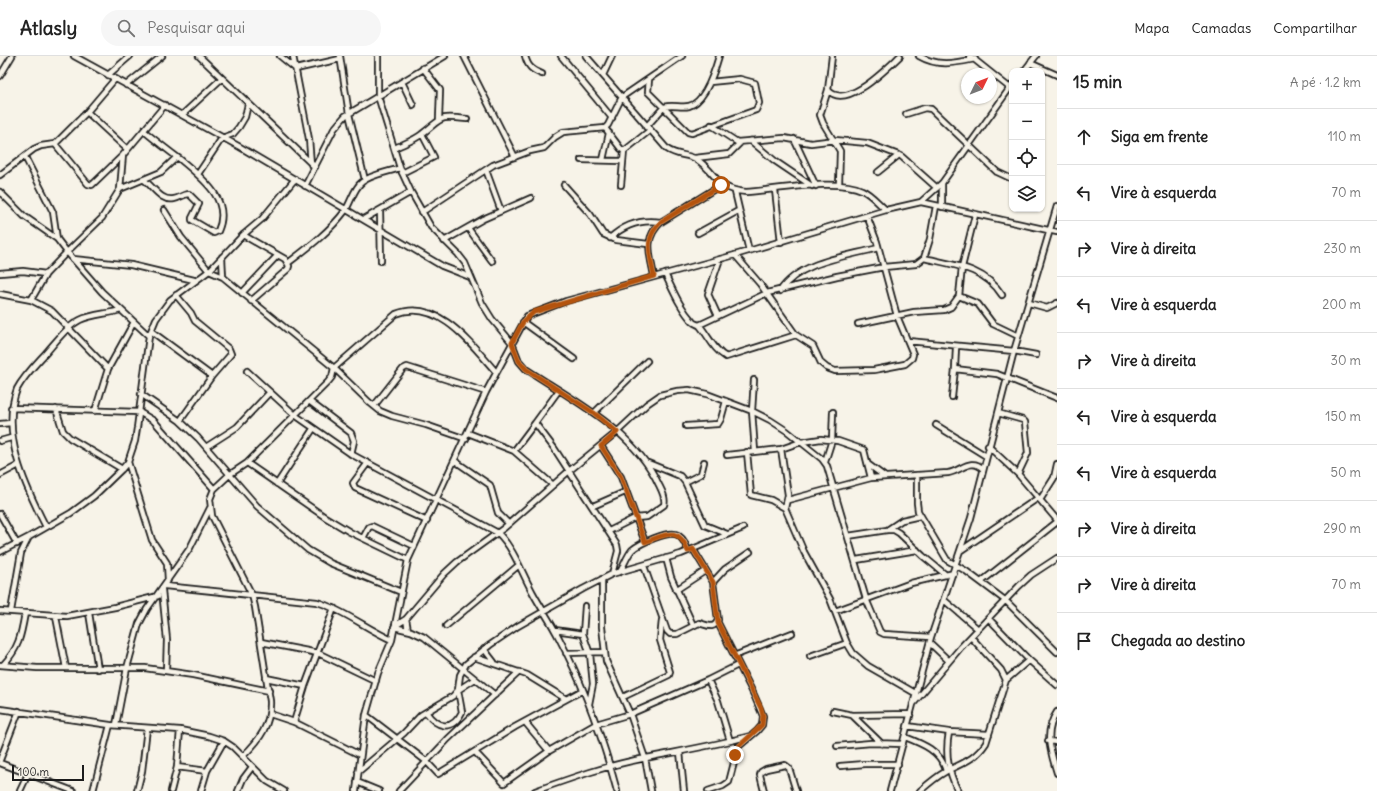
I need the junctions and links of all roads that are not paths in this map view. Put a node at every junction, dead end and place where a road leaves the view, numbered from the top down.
1 (12, 56) edge
2 (74, 56) edge
3 (130, 56) edge
4 (162, 56) edge
5 (199, 56) edge
6 (280, 56) edge
7 (294, 56) edge
8 (378, 56) edge
9 (445, 56) edge
10 (464, 56) edge
11 (525, 56) edge
12 (561, 56) edge
13 (586, 56) edge
14 (612, 56) edge
15 (682, 56) edge
16 (719, 56) edge
17 (832, 56) edge
18 (900, 56) edge
19 (919, 56) edge
20 (1036, 56) edge
21 (972, 57) edge
22 (340, 58) edge
23 (1030, 63) junction
24 (423, 68) junction
25 (1026, 68) edge
26 (296, 69) junction
27 (542, 74) dead end
28 (602, 74) junction
29 (108, 75) junction
30 (1057, 75) edge
31 (0, 76) edge
32 (115, 79) junction
33 (221, 79) junction
34 (649, 79) junction
35 (402, 82) junction
36 (710, 82) junction
37 (126, 85) junction
38 (1009, 85) edge
39 (1009, 89) edge
40 (828, 90) junction
41 (378, 96) junction
42 (622, 97) junction
43 (248, 104) junction
44 (165, 105) junction
45 (412, 105) dead end
46 (664, 107) junction
47 (86, 112) junction
48 (349, 114) junction
49 (906, 114) dead end
50 (182, 115) junction
51 (612, 118) junction
52 (467, 119) dead end
53 (439, 120) junction
54 (711, 125) junction
55 (605, 128) junction
56 (648, 129) junction
57 (144, 131) junction
58 (609, 133) junction
59 (422, 134) junction
60 (222, 138) junction
61 (794, 139) junction
62 (835, 140) junction
63 (751, 141) junction
64 (741, 142) junction
65 (54, 144) junction
66 (969, 146) junction
67 (395, 148) junction
68 (126, 150) junction
69 (624, 151) junction
70 (124, 155) junction
71 (899, 155) junction
72 (25, 157) junction
73 (177, 157) junction
74 (515, 157) junction
75 (695, 158) junction
76 (581, 160) dead end
77 (603, 160) junction
78 (622, 161) junction
79 (313, 166) junction
80 (401, 170) junction
81 (486, 170) junction
82 (878, 172) dead end
83 (198, 174) junction
84 (0, 175) edge
85 (1009, 177) edge
86 (295, 179) junction
87 (144, 180) junction
88 (365, 180) junction
89 (942, 183) junction
90 (564, 185) dead end
91 (622, 185) dead end
92 (721, 185) junction
93 (839, 185) junction
94 (304, 186) junction
95 (814, 186) junction
96 (937, 188) junction
97 (120, 189) junction
98 (775, 190) junction
99 (0, 192) edge
100 (411, 192) junction
101 (735, 192) junction
102 (531, 198) dead end
103 (921, 202) junction
104 (936, 206) junction
105 (1057, 206) edge
106 (942, 207) junction
107 (346, 209) junction
108 (164, 210) dead end
109 (380, 210) junction
110 (886, 210) junction
111 (501, 211) junction
112 (738, 211) junction
113 (422, 212) junction
114 (975, 215) junction
115 (867, 216) junction
116 (364, 219) junction
117 (661, 222) junction
118 (468, 228) junction
119 (381, 229) junction
120 (1050, 230) junction
121 (1057, 232) edge
122 (698, 234) dead end
123 (242, 235) junction
124 (57, 238) junction
125 (610, 238) junction
126 (444, 241) junction
127 (781, 242) junction
128 (648, 244) junction
129 (878, 248) junction
130 (749, 251) junction
131 (67, 252) junction
132 (278, 255) junction
133 (734, 255) junction
134 (222, 257) junction
135 (924, 258) junction
136 (73, 259) junction
137 (720, 259) junction
138 (492, 260) dead end
139 (381, 261) dead end
140 (288, 263) junction
141 (884, 267) junction
142 (962, 267) junction
143 (209, 270) junction
144 (0, 273) edge
145 (46, 274) junction
146 (665, 274) junction
147 (654, 276) junction
148 (224, 277) junction
149 (470, 278) junction
150 (194, 280) junction
151 (780, 291) junction
152 (242, 293) junction
153 (767, 293) junction
154 (0, 294) edge
155 (176, 295) junction
156 (1002, 295) dead end
157 (959, 296) junction
158 (31, 300) junction
159 (251, 301) junction
160 (1029, 303) junction
161 (1057, 303) edge
162 (121, 310) junction
163 (718, 316) junction
164 (897, 316) junction
165 (134, 322) junction
166 (523, 322) junction
167 (699, 324) junction
168 (858, 324) dead end
169 (68, 329) junction
170 (150, 334) junction
171 (796, 335) junction
172 (1018, 336) junction
173 (908, 340) junction
174 (512, 343) junction
175 (956, 347) junction
176 (1014, 351) junction
177 (1036, 355) dead end
178 (574, 359) dead end
179 (647, 361) dead end
180 (334, 368) junction
181 (108, 369) junction
182 (955, 370) junction
183 (247, 371) dead end
184 (496, 372) junction
185 (212, 376) junction
186 (1008, 377) junction
187 (754, 380) dead end
188 (559, 390) junction
189 (270, 392) junction
190 (486, 392) junction
191 (141, 394) junction
192 (952, 397) dead end
193 (1057, 398) edge
194 (309, 401) junction
195 (726, 401) junction
196 (374, 406) junction
197 (11, 408) junction
198 (56, 409) junction
199 (95, 411) junction
200 (752, 411) junction
201 (138, 412) junction
202 (833, 412) dead end
203 (594, 413) junction
204 (998, 413) junction
205 (295, 415) junction
206 (180, 421) junction
207 (535, 423) junction
208 (0, 424) edge
209 (11, 424) junction
210 (936, 425) dead end
211 (686, 426) dead end
212 (313, 429) junction
213 (617, 432) junction
214 (468, 433) junction
215 (11, 438) junction
216 (466, 439) junction
217 (832, 440) junction
218 (0, 441) edge
219 (801, 442) junction
220 (601, 446) junction
221 (988, 446) junction
222 (206, 447) junction
223 (781, 449) junction
224 (514, 451) junction
225 (755, 451) junction
226 (748, 452) junction
227 (351, 454) junction
228 (727, 455) dead end
229 (986, 456) junction
230 (455, 461) junction
231 (128, 462) junction
232 (646, 462) junction
233 (704, 462) dead end
234 (825, 462) junction
235 (247, 463) junction
236 (367, 464) junction
237 (1057, 464) edge
238 (869, 465) junction
239 (17, 466) junction
240 (122, 469) junction
241 (983, 469) junction
242 (569, 471) junction
243 (1018, 474) junction
244 (0, 475) edge
245 (229, 475) junction
246 (917, 475) junction
247 (884, 476) junction
248 (870, 478) junction
249 (1056, 478) edge
250 (686, 482) junction
251 (277, 484) junction
252 (553, 485) junction
253 (214, 489) junction
254 (833, 489) junction
255 (625, 492) junction
256 (1039, 499) junction
257 (437, 500) junction
258 (788, 500) junction
259 (593, 506) junction
260 (210, 508) junction
261 (785, 508) junction
262 (0, 514) edge
263 (920, 516) junction
264 (635, 518) junction
265 (427, 521) junction
266 (1057, 521) edge
267 (509, 524) junction
268 (46, 527) junction
269 (743, 528) dead end
270 (887, 530) junction
271 (609, 531) junction
272 (498, 533) junction
273 (727, 534) junction
274 (848, 536) junction
275 (29, 537) junction
276 (363, 538) junction
277 (645, 542) junction
278 (18, 544) junction
279 (414, 546) junction
280 (690, 550) junction
281 (917, 550) junction
282 (1, 551) edge
283 (960, 551) junction
284 (750, 552) dead end
285 (666, 558) junction
286 (1057, 558) edge
287 (408, 560) junction
288 (856, 560) junction
289 (519, 566) junction
290 (644, 566) junction
291 (956, 566) junction
292 (704, 571) junction
293 (620, 572) junction
294 (954, 573) junction
295 (612, 574) junction
296 (946, 575) junction
297 (602, 579) junction
298 (168, 580) junction
299 (713, 582) junction
300 (981, 582) junction
301 (163, 588) junction
302 (676, 590) junction
303 (401, 592) junction
304 (252, 595) junction
305 (158, 596) junction
306 (866, 599) junction
307 (944, 600) junction
308 (1006, 601) junction
309 (586, 606) dead end
310 (334, 608) junction
311 (0, 611) edge
312 (11, 611) junction
313 (835, 611) junction
314 (545, 612) junction
315 (25, 613) junction
316 (89, 613) junction
317 (56, 617) junction
318 (662, 618) junction
319 (406, 619) junction
320 (988, 619) junction
321 (718, 623) junction
322 (693, 625) junction
323 (446, 626) dead end
324 (395, 627) junction
325 (978, 629) junction
326 (408, 630) junction
327 (555, 630) junction
328 (792, 633) dead end
329 (583, 634) junction
330 (931, 637) junction
331 (971, 637) junction
332 (392, 640) junction
333 (261, 642) junction
334 (847, 643) junction
335 (930, 643) junction
336 (484, 649) junction
337 (605, 652) junction
338 (1057, 652) edge
339 (318, 653) junction
340 (566, 653) junction
341 (590, 654) junction
342 (474, 656) junction
343 (734, 656) junction
344 (810, 656) dead end
345 (1029, 660) junction
346 (949, 661) junction
347 (494, 662) junction
348 (1, 665) edge
349 (738, 665) junction
350 (66, 668) junction
351 (126, 668) junction
352 (98, 669) junction
353 (462, 670) junction
354 (166, 672) junction
355 (519, 672) junction
356 (266, 678) junction
357 (475, 679) junction
358 (708, 680) junction
359 (1006, 680) junction
360 (376, 681) junction
361 (1057, 685) edge
362 (305, 686) junction
363 (458, 690) junction
364 (583, 690) junction
365 (269, 691) junction
366 (915, 693) junction
367 (494, 695) junction
368 (623, 697) junction
369 (566, 699) junction
370 (589, 704) junction
371 (912, 704) junction
372 (0, 709) edge
373 (19, 711) junction
374 (833, 711) dead end
375 (426, 712) junction
376 (1057, 712) edge
377 (270, 714) junction
378 (366, 714) junction
379 (630, 714) junction
380 (910, 714) junction
381 (852, 715) junction
382 (294, 722) junction
383 (525, 722) junction
384 (596, 724) junction
385 (110, 725) junction
386 (116, 725) junction
387 (907, 726) junction
388 (147, 728) junction
389 (180, 730) junction
390 (949, 732) junction
391 (989, 734) junction
392 (750, 736) junction
393 (398, 738) junction
394 (905, 738) junction
395 (224, 741) junction
396 (730, 741) junction
397 (1048, 741) junction
398 (1057, 742) edge
399 (882, 744) junction
400 (903, 744) junction
401 (836, 746) dead end
402 (548, 751) junction
403 (475, 752) junction
404 (680, 752) junction
405 (360, 755) junction
406 (243, 756) junction
407 (645, 758) junction
408 (0, 761) edge
409 (426, 761) junction
410 (898, 764) junction
411 (840, 766) dead end
412 (1056, 766) edge
413 (176, 767) junction
414 (252, 767) junction
415 (611, 767) junction
416 (207, 771) junction
417 (948, 771) junction
418 (358, 772) junction
419 (1057, 773) edge
420 (28, 774) junction
421 (357, 782) junction
422 (724, 789) edge
423 (20, 791) edge
424 (73, 791) edge
425 (93, 791) edge
426 (137, 791) edge
427 (170, 791) edge
428 (201, 791) edge
429 (238, 791) edge
430 (284, 791) edge
431 (356, 791) edge
432 (379, 791) edge
433 (399, 791) edge
434 (535, 791) edge
435 (617, 791) edge
436 (651, 791) edge
437 (684, 791) edge
438 (708, 791) edge
439 (764, 791) edge
440 (796, 791) edge
441 (890, 791) edge
442 (920, 791) edge
443 (958, 791) edge

1 - 31 street
2 - 29 street
3 - 29 street
4 - 37 street
5 - 33 street
6 - 26 street
7 - 26 street
8 - 41 street
9 - 24 street
10 - 74 street
11 - 27 street
12 - 51 street
13 - 28 street
14 - 28 street
15 - 34 street
16 - 36 street
17 - 40 street
18 - 40 street
19 - 21 street
20 - 23 street
21 - 38 street
22 - 26 street
22 - 48 street
23 - 25 street
23 - 30 street
24 - 35 street
24 - 53 street
26 - 79 street
28 - 42 street
29 - 32 street
32 - 37 street
32 - 47 street
33 - 43 street
33 - 50 street
34 - 42 street
34 - 46 street
35 - 41 street
35 - 45 street
36 - 46 street
36 - 54 street
37 - 44 street
39 - 66 street
40 - 62 street
41 - 48 street
41 - 67 street
42 - 51 street
42 - 56 street
43 - 60 street
43 - 79 street
44 - 50 street
44 - 57 street
46 - 54 street
46 - 56 street
47 - 65 street
47 - 68 street
48 - 79 street
48 - 88 street
49 - 66 street
50 - 60 street
51 - 55 street
52 - 53 street
53 - 59 street
54 - 64 street
55 - 58 street
55 - 74 street
56 - 69 street
56 - 75 street
57 - 68 street
57 - 73 street
58 - 69 street
58 - 77 street
59 - 67 street
59 - 80 street
60 - 83 street
60 - 86 street
61 - 62 street
61 - 63 street
61 - 95 street
62 - 71 street
62 - 93 street
63 - 64 street
63 - 95 street
64 - 75 street
65 - 70 street
65 - 72 street
66 - 85 street
66 - 89 street
67 - 80 street
68 - 70 street
69 - 78 street
70 - 97 street
71 - 82 street
71 - 96 street
72 - 84 street
72 - 124 street
73 - 83 street
73 - 87 street
74 - 81 street
75 - 92 street
76 - 77 street
77 - 78 street
78 - 91 street
79 - 94 street
80 - 88 street
80 - 100 street
81 - 111 street
81 - 113 street
83 - 87 street
86 - 94 street
86 - 123 street
87 - 97 street
88 - 107 street
89 - 96 street
89 - 106 street
90 - 125 street
92 - 101 street
92 - 117 street
93 - 95 street
93 - 110 street
94 - 107 street
95 - 98 street
96 - 103 street
97 - 131 street
98 - 101 street
98 - 127 street
99 - 124 street
100 - 109 street
100 - 113 street
101 - 112 street
102 - 111 street
103 - 104 street
103 - 110 street
104 - 106 street
104 - 135 street
105 - 120 street
106 - 114 street
107 - 116 street
107 - 140 street
108 - 143 street
109 - 116 street
109 - 119 street
110 - 115 street
111 - 118 street
112 - 122 street
112 - 130 street
113 - 126 street
114 - 120 street
114 - 142 street
115 - 127 street
115 - 129 street
116 - 119 street
117 - 125 street
117 - 128 street
118 - 126 street
118 - 138 street
119 - 139 street
119 - 149 street
120 - 121 street
120 - 160 street
123 - 132 street
123 - 134 street
124 - 131 street
125 - 128 street
126 - 149 street
127 - 130 street
128 - 147 street
129 - 141 street
129 - 151 street
130 - 133 street
131 - 136 street
131 - 145 street
132 - 140 street
132 - 152 street
133 - 137 street
133 - 153 street
134 - 143 street
134 - 148 street
135 - 141 street
135 - 142 street
136 - 150 street
136 - 162 street
137 - 146 street
137 - 163 street
140 - 159 street
141 - 151 street
141 - 164 street
142 - 156 street
142 - 157 street
143 - 148 street
143 - 150 street
144 - 145 street
145 - 158 street
146 - 147 street
146 - 167 street
147 - 166 street
148 - 152 street
149 - 174 street
150 - 155 street
151 - 153 street
152 - 159 street
153 - 163 street
153 - 171 street
154 - 158 street
155 - 170 street
155 - 185 street
157 - 164 street
157 - 172 street
158 - 169 street
159 - 180 street
160 - 161 street
160 - 172 street
162 - 165 street
162 - 169 street
163 - 167 street
164 - 168 street
164 - 173 street
165 - 170 street
165 - 181 street
166 - 174 street
166 - 178 street
167 - 171 street
169 - 181 street
169 - 197 street
170 - 185 street
170 - 191 street
171 - 173 street
172 - 176 street
173 - 175 street
174 - 184 street
174 - 188 street
175 - 176 street
175 - 182 street
176 - 177 street
176 - 186 street
179 - 203 street
180 - 184 street
180 - 194 street
180 - 196 street
181 - 199 street
182 - 186 street
182 - 192 street
183 - 189 street
184 - 190 street
185 - 206 street
186 - 193 street
186 - 204 street
187 - 200 street
188 - 203 street
188 - 207 street
189 - 205 street
189 - 222 street
190 - 196 street
190 - 214 street
191 - 201 street
191 - 206 street
194 - 205 street
194 - 227 street
195 - 200 street
195 - 211 street
195 - 213 street
196 - 216 street
197 - 198 street
197 - 209 street
198 - 199 street
198 - 240 street
199 - 201 street
200 - 219 street
200 - 225 street
201 - 231 street
201 - 253 street
202 - 217 street
203 - 213 street
204 - 221 street
204 - 243 street
205 - 212 street
205 - 235 street
206 - 222 street
207 - 224 street
207 - 242 street
208 - 209 street
209 - 215 street
210 - 229 street
212 - 227 street
212 - 251 street
213 - 220 street
213 - 232 street
214 - 216 street
214 - 224 street
215 - 218 street
215 - 239 street
216 - 230 street
217 - 219 street
217 - 234 street
217 - 238 street
219 - 223 street
219 - 234 street
220 - 242 street
220 - 255 street
221 - 229 street
221 - 243 street
222 - 245 street
223 - 225 street
223 - 258 street
224 - 252 street
225 - 226 street
226 - 228 street
226 - 261 street
227 - 236 street
229 - 241 street
230 - 257 street
230 - 267 street
231 - 240 street
231 - 298 street
232 - 250 street
232 - 264 street
233 - 250 street
234 - 254 street
235 - 245 street
235 - 251 street
236 - 257 street
236 - 265 street
237 - 249 street
238 - 247 street
238 - 248 street
239 - 244 street
239 - 268 street
240 - 268 street
241 - 246 street
241 - 283 street
242 - 252 street
242 - 259 street
243 - 256 street
245 - 253 street
245 - 303 street
246 - 247 street
246 - 263 street
247 - 248 street
248 - 254 street
249 - 256 street
250 - 273 street
251 - 276 street
252 - 267 street
253 - 260 street
254 - 258 street
254 - 274 street
255 - 259 street
255 - 264 street
256 - 266 street
256 - 283 street
257 - 265 street
257 - 272 street
258 - 261 street
259 - 271 street
260 - 298 street
260 - 304 street
261 - 313 street
262 - 278 street
263 - 270 street
263 - 291 street
264 - 271 street
264 - 277 street
265 - 279 street
266 - 300 street
267 - 272 street
268 - 275 street
269 - 273 street
270 - 274 street
270 - 281 street
271 - 295 street
272 - 289 street
272 - 319 street
273 - 280 street
274 - 288 street
275 - 278 street
275 - 312 street
276 - 279 street
276 - 287 street
277 - 280 street
277 - 293 street
278 - 282 street
279 - 287 street
280 - 285 street
280 - 292 street
281 - 288 street
281 - 296 street
283 - 291 street
284 - 299 street
285 - 290 street
285 - 302 street
286 - 308 street
287 - 303 street
288 - 306 street
289 - 314 street
289 - 323 street
290 - 293 street
290 - 318 street
291 - 294 street
291 - 300 street
292 - 299 street
292 - 302 street
293 - 295 street
294 - 296 street
294 - 307 street
295 - 297 street
296 - 306 street
297 - 314 street
297 - 337 street
298 - 301 street
299 - 321 street
300 - 308 street
301 - 304 street
301 - 305 street
301 - 354 street
302 - 322 street
303 - 324 street
304 - 310 street
304 - 333 street
305 - 316 street
305 - 351 street
306 - 313 street
306 - 330 street
307 - 325 street
307 - 330 street
308 - 320 street
308 - 338 street
309 - 329 street
310 - 332 street
310 - 339 street
311 - 312 street
312 - 315 street
313 - 334 street
314 - 327 street
314 - 336 street
315 - 317 street
315 - 348 street
316 - 317 street
316 - 352 street
317 - 350 street
318 - 322 street
318 - 368 street
319 - 324 street
319 - 326 street
320 - 325 street
320 - 345 street
321 - 322 street
321 - 343 street
324 - 326 street
324 - 332 street
325 - 331 street
326 - 353 street
327 - 329 street
327 - 340 street
328 - 343 street
329 - 341 street
330 - 335 street
331 - 346 street
331 - 359 street
332 - 360 street
333 - 339 street
333 - 356 street
334 - 344 street
334 - 366 street
335 - 346 street
335 - 366 street
336 - 342 street
336 - 347 street
337 - 341 street
337 - 368 street
339 - 360 street
339 - 362 street
340 - 341 street
340 - 364 street
341 - 370 street
342 - 347 street
342 - 353 street
343 - 349 street
345 - 359 street
345 - 361 street
346 - 371 street
347 - 355 street
348 - 350 street
349 - 358 street
349 - 392 street
350 - 352 street
351 - 352 street
351 - 354 street
351 - 386 street
353 - 357 street
353 - 363 street
354 - 365 street
355 - 367 street
355 - 369 street
356 - 362 street
356 - 365 street
357 - 363 street
357 - 367 street
358 - 379 street
358 - 396 street
359 - 391 street
360 - 378 street
362 - 382 street
363 - 375 street
363 - 375 street
364 - 369 street
364 - 370 street
365 - 377 street
366 - 371 street
367 - 409 street
368 - 379 street
369 - 383 street
370 - 384 street
371 - 380 street
372 - 373 street
373 - 385 street
373 - 408 street
374 - 381 street
375 - 393 street
376 - 397 street
377 - 382 street
377 - 406 street
378 - 393 street
378 - 405 street
379 - 384 street
379 - 407 street
380 - 381 street
380 - 387 street
381 - 399 street
382 - 405 street
383 - 402 street
383 - 403 street
384 - 402 street
384 - 415 street
385 - 386 street
385 - 425 street
386 - 388 street
387 - 390 street
387 - 394 street
388 - 389 street
388 - 426 street
389 - 395 street
389 - 413 street
390 - 391 street
390 - 417 street
391 - 417 street
392 - 396 street
392 - 422 street
393 - 409 street
393 - 418 street
394 - 400 street
394 - 417 street
395 - 406 street
395 - 416 street
396 - 404 street
397 - 398 street
397 - 412 street
399 - 400 street
399 - 401 street
400 - 410 street
402 - 403 street
403 - 409 street
404 - 407 street
404 - 437 street
405 - 418 street
406 - 414 street
407 - 415 street
407 - 436 street
408 - 420 street
409 - 433 street
410 - 411 street
410 - 441 street
412 - 419 street
413 - 416 street
413 - 427 street
414 - 429 street
414 - 430 street
415 - 434 street
415 - 435 street
416 - 428 street
417 - 442 street
417 - 443 street
418 - 421 street
420 - 423 street
420 - 424 street
421 - 431 street
421 - 432 street
422 - 438 street
439 - 440 street

